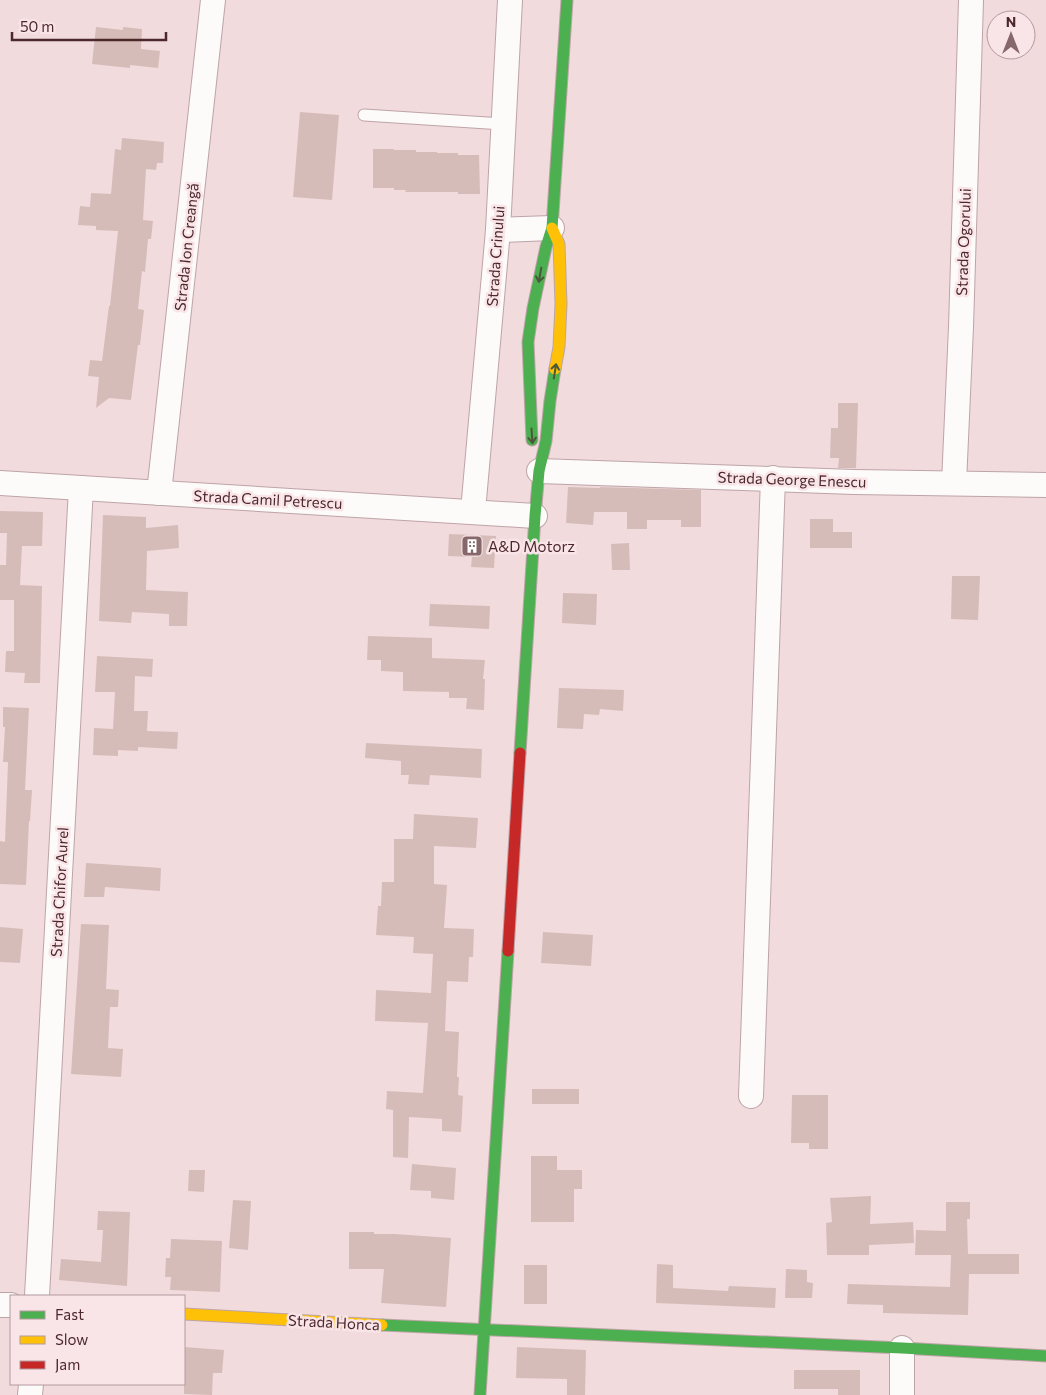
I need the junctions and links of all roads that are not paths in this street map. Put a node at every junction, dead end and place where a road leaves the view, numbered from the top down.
1 (213, 0) edge
2 (510, 0) edge
3 (567, 0) edge
4 (970, 0) edge
5 (364, 115) dead end
6 (503, 124) junction
7 (552, 228) junction
8 (498, 230) junction
9 (539, 471) junction
10 (774, 478) junction
11 (0, 483) edge
12 (954, 484) junction
13 (1046, 485) edge
14 (82, 488) junction
15 (159, 493) junction
16 (473, 511) junction
17 (535, 516) junction
18 (751, 1096) dead end
19 (36, 1295) edge
20 (185, 1314) edge
21 (484, 1330) junction
22 (902, 1348) junction
23 (1046, 1356) edge
24 (480, 1395) edge
25 (902, 1395) edge

1 - 15 street, Strada Ion Creangă
2 - 6 street, Strada Crinului
3 - 7 main road
4 - 12 street, Strada Ogorului
5 - 6 lane
6 - 8 street, Strada Crinului
7 - 8 street
9 -> 7 main road
7 -> 9 main road
8 - 16 street, Strada Crinului
9 - 10 street, Strada George Enescu
9 - 17 main road
10 - 12 street, Strada George Enescu
10 - 18 street
11 - 14 street, Strada Camil Petrescu
12 - 13 street, Strada George Enescu
14 - 15 street, Strada Camil Petrescu
14 - 19 street, Strada Chifor Aurel
15 - 16 street, Strada Camil Petrescu
16 - 17 street, Strada Camil Petrescu
17 - 21 main road
20 - 21 main road, Strada Honca
21 - 22 main road, Strada Honca
21 - 24 main road
22 - 23 main road, Strada Honca
22 - 25 street

